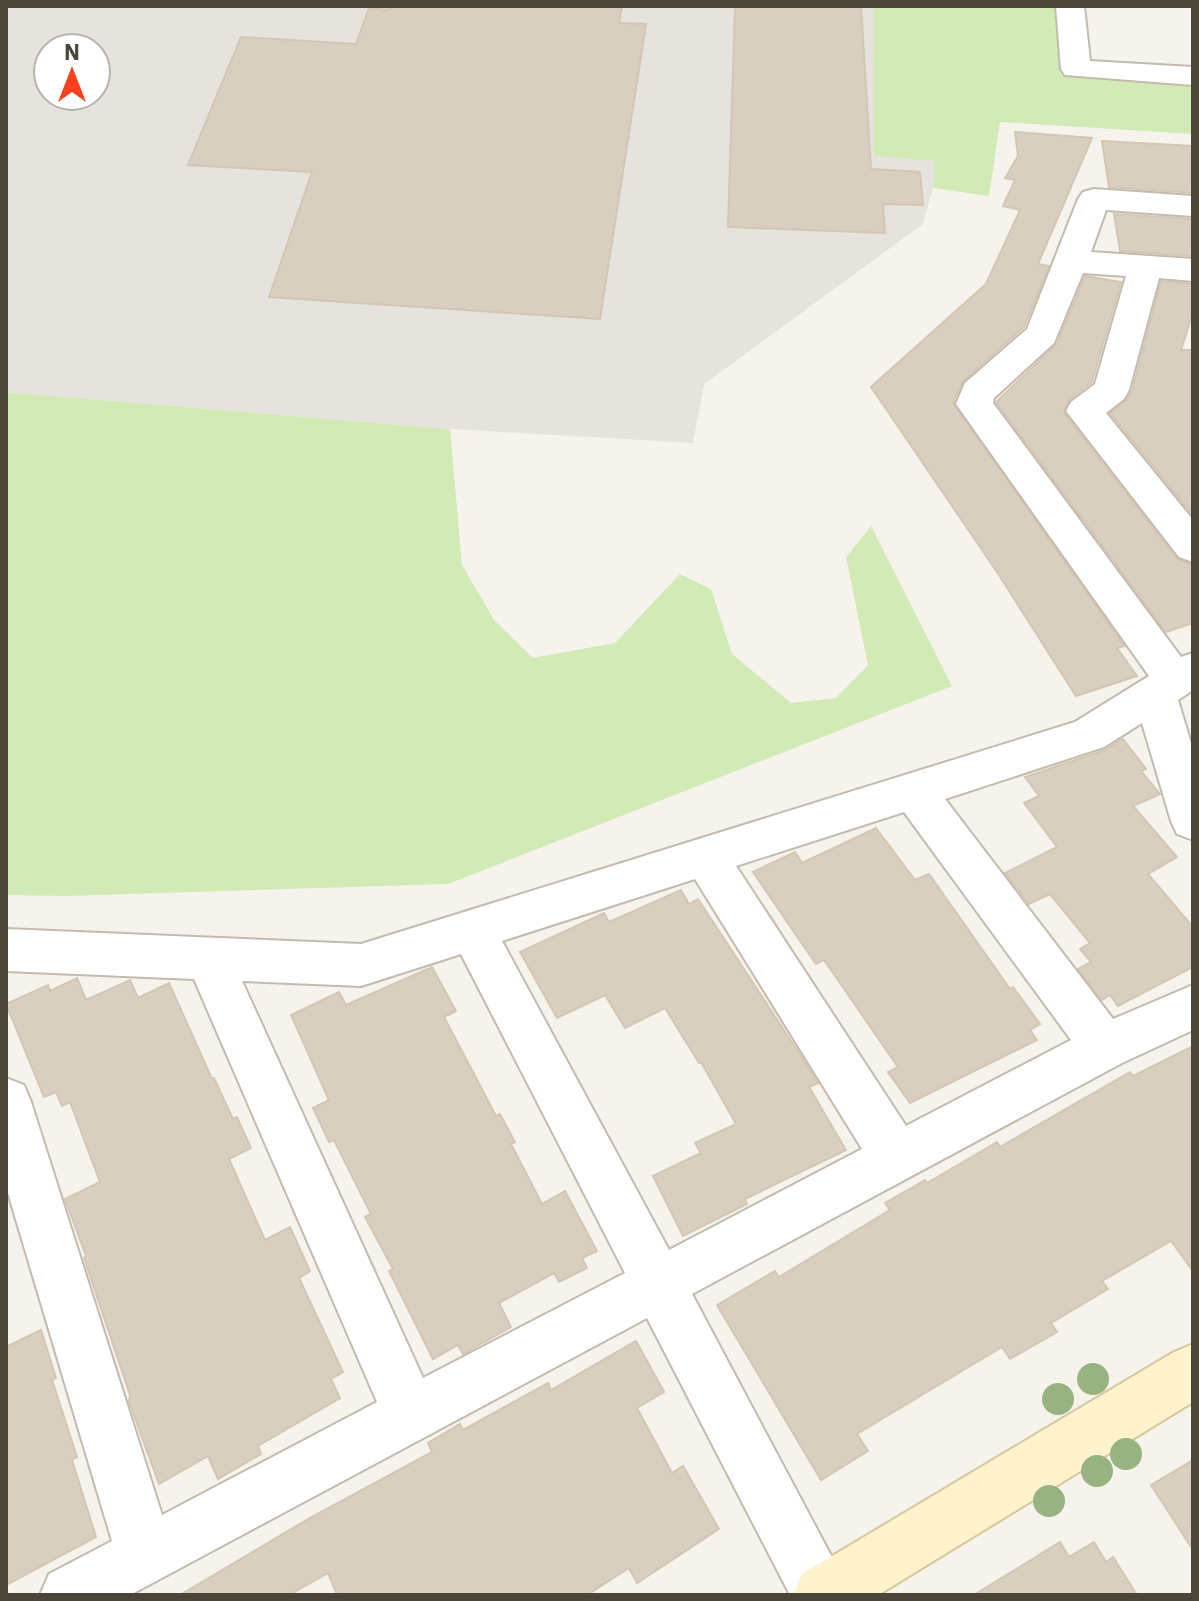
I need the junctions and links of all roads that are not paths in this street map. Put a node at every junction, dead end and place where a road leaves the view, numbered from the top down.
1 (1070, 6) edge
2 (1193, 76) edge
3 (1193, 206) edge
4 (1071, 261) junction
5 (1146, 266) junction
6 (1193, 270) edge
7 (1193, 547) edge
8 (1175, 682) edge
9 (914, 791) junction
10 (1193, 821) edge
11 (706, 857) junction
12 (472, 930) junction
13 (6, 950) edge
14 (208, 958) junction
15 (1193, 1007) edge
16 (1105, 1047) junction
17 (6, 1102) edge
18 (897, 1158) junction
19 (658, 1285) junction
20 (1193, 1371) edge
21 (411, 1415) junction
22 (145, 1555) junction
23 (70, 1595) edge
24 (823, 1595) edge

1 - 2 street
3 - 4 street
4 - 5 street
4 - 8 street
5 - 6 street
5 - 7 street
8 - 9 street
8 - 10 street
9 - 11 street
9 - 16 street
11 - 12 street
11 - 18 street
12 - 14 street
12 - 19 street
13 - 14 street
14 - 21 street
15 - 16 street
16 - 18 street
17 - 22 street
18 - 19 street
19 - 21 street
19 - 24 street
20 - 24 street
21 - 22 street
22 - 23 street

